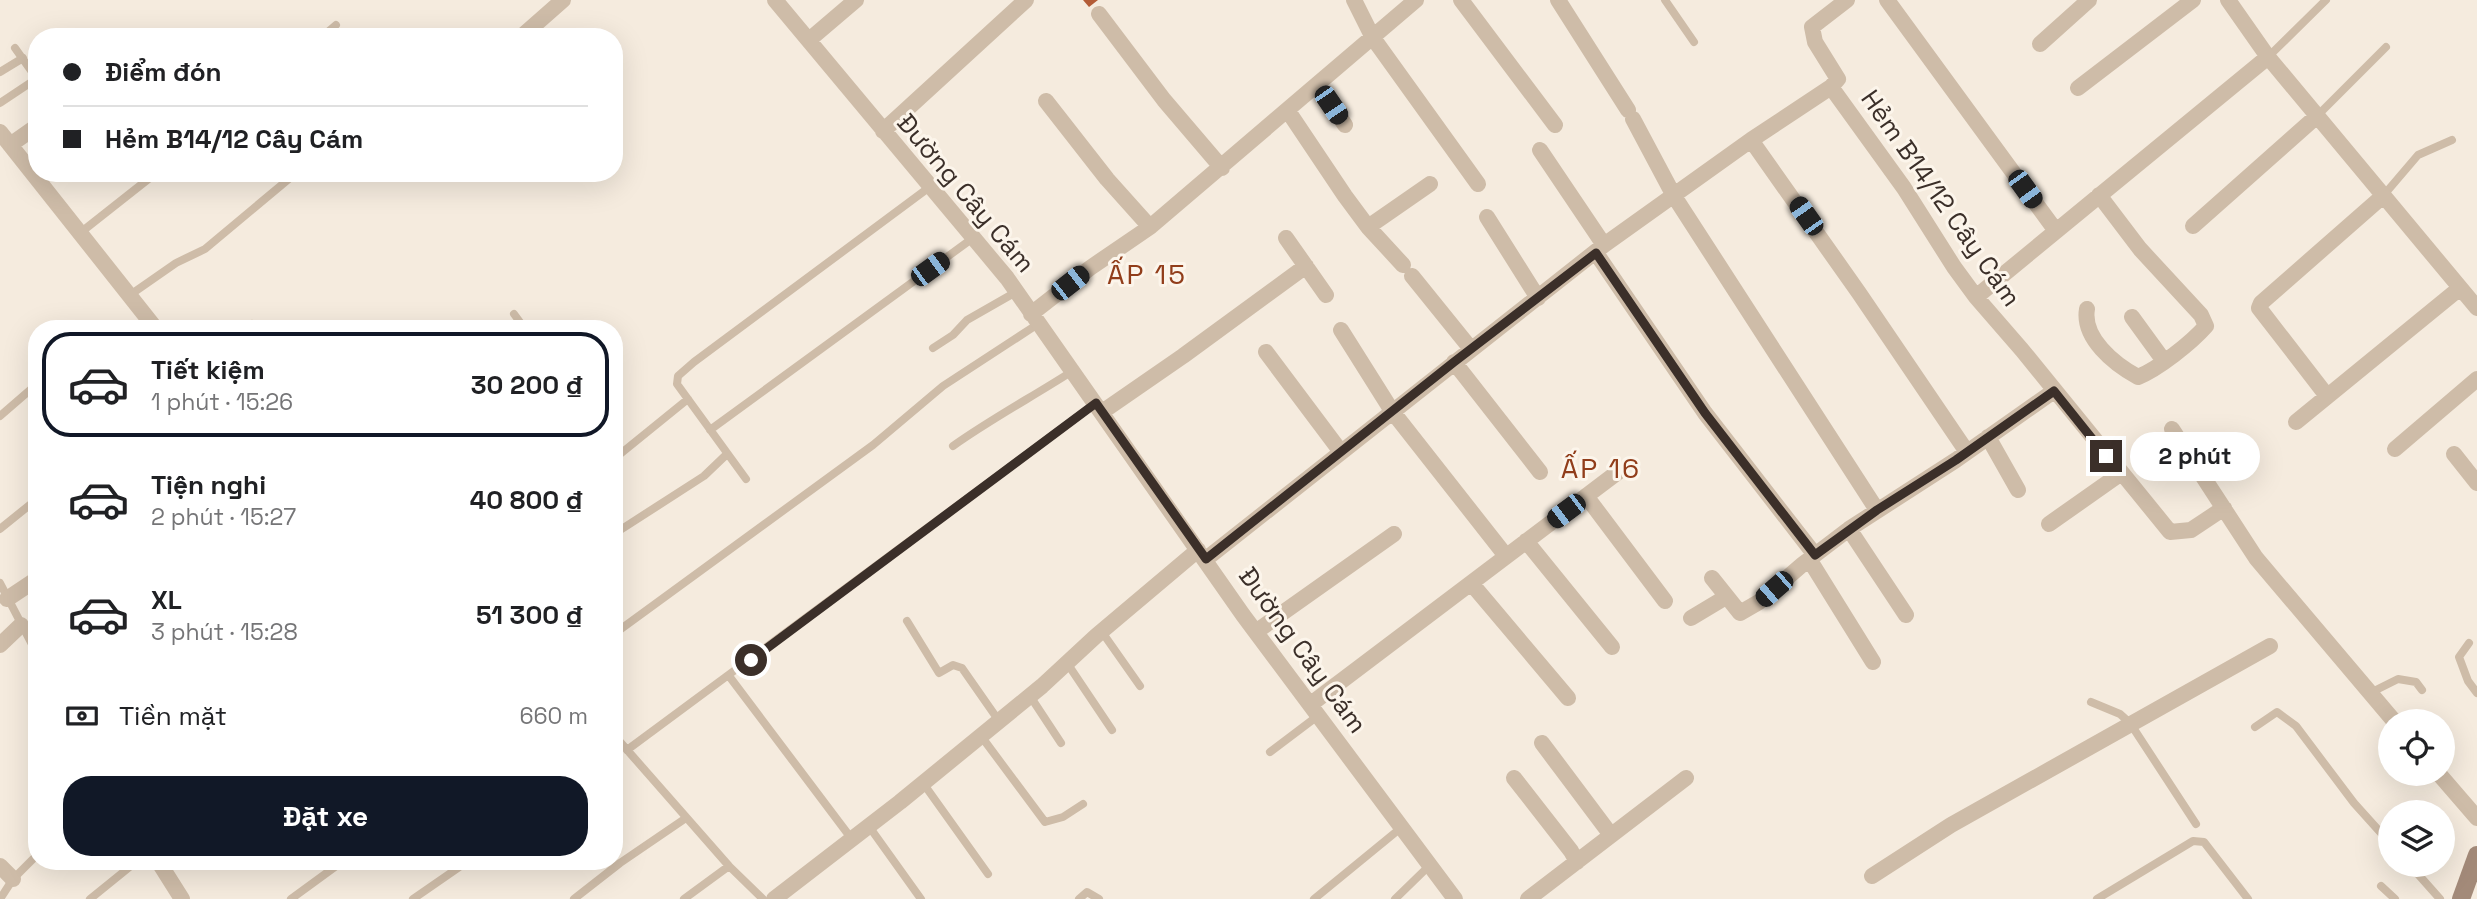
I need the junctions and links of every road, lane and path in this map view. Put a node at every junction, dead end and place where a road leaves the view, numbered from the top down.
1 (775, 0) edge
2 (856, 0) edge
3 (1026, 0) edge
4 (1353, 0) edge
5 (1416, 0) edge
6 (1461, 0) edge
7 (1558, 0) edge
8 (1665, 0) edge
9 (1847, 0) edge
10 (1887, 0) edge
11 (2089, 0) edge
12 (2193, 0) edge
13 (2228, 0) edge
14 (2326, 0) edge
15 (554, 3) edge
16 (1099, 14) dead end
17 (336, 25) dead end
18 (332, 28) edge
19 (530, 28) edge
20 (1373, 38) junction
21 (809, 40) junction
22 (1694, 42) dead end
23 (2039, 44) dead end
24 (2386, 47) dead end
25 (15, 48) dead end
26 (2268, 57) junction
27 (23, 58) junction
28 (28, 66) edge
29 (0, 72) edge
30 (28, 85) edge
31 (1318, 85) junction
32 (1831, 87) junction
33 (2078, 88) dead end
34 (1046, 101) dead end
35 (0, 103) edge
36 (1288, 111) junction
37 (2317, 116) junction
38 (1345, 125) dead end
39 (1555, 125) dead end
40 (28, 130) edge
41 (883, 131) junction
42 (1752, 140) junction
43 (2452, 140) dead end
44 (3, 143) edge
45 (1540, 150) dead end
46 (1222, 168) junction
47 (28, 172) edge
48 (36, 182) edge
49 (145, 182) edge
50 (285, 182) edge
51 (1430, 184) dead end
52 (1478, 184) dead end
53 (931, 186) junction
54 (2099, 195) junction
55 (1674, 196) junction
56 (2383, 196) junction
57 (1487, 217) dead end
58 (2193, 226) dead end
59 (1150, 227) junction
60 (1368, 227) junction
61 (2056, 230) junction
62 (80, 233) junction
63 (973, 237) junction
64 (1286, 237) dead end
65 (1600, 249) junction
66 (1306, 266) junction
67 (2460, 288) junction
68 (1016, 292) junction
69 (130, 295) junction
70 (1326, 295) dead end
71 (1976, 297) junction
72 (1538, 298) junction
73 (2477, 308) edge
74 (2087, 309) dead end
75 (514, 314) dead end
76 (2132, 317) dead end
77 (1034, 319) junction
78 (149, 320) edge
79 (518, 320) edge
80 (1341, 330) dead end
81 (933, 348) dead end
82 (1471, 349) junction
83 (1266, 352) dead end
84 (2164, 361) junction
85 (1454, 362) junction
86 (1071, 372) junction
87 (2477, 379) edge
88 (2054, 391) junction
89 (28, 392) edge
90 (2327, 396) junction
91 (688, 399) junction
92 (1099, 408) junction
93 (1392, 411) junction
94 (0, 416) edge
95 (2296, 422) dead end
96 (2172, 429) dead end
97 (710, 430) junction
98 (1988, 438) junction
99 (953, 446) dead end
100 (2395, 449) dead end
101 (623, 452) edge
102 (1341, 452) junction
103 (1967, 452) junction
104 (727, 454) junction
105 (2454, 454) dead end
106 (1540, 472) dead end
107 (1618, 472) dead end
108 (2120, 474) junction
109 (746, 479) dead end
110 (2477, 483) edge
111 (2018, 490) dead end
112 (1586, 496) junction
113 (28, 506) edge
114 (2224, 508) junction
115 (1877, 510) junction
116 (2049, 524) dead end
117 (623, 528) edge
118 (0, 529) edge
119 (1849, 529) junction
120 (1394, 534) dead end
121 (1526, 541) junction
122 (1202, 555) junction
123 (1506, 556) junction
124 (1812, 557) junction
125 (1712, 578) dead end
126 (0, 583) edge
127 (1471, 583) junction
128 (28, 585) edge
129 (1726, 597) junction
130 (7, 599) junction
131 (1665, 601) dead end
132 (1906, 615) dead end
133 (1691, 618) dead end
134 (907, 621) dead end
135 (21, 625) junction
136 (623, 627) edge
137 (1257, 631) junction
138 (1102, 632) junction
139 (28, 638) edge
140 (2469, 643) dead end
141 (0, 645) edge
142 (2270, 646) dead end
143 (1612, 647) dead end
144 (1873, 662) dead end
145 (1067, 663) junction
146 (729, 676) junction
147 (1140, 686) dead end
148 (2422, 690) dead end
149 (2477, 692) edge
150 (2370, 693) junction
151 (1030, 696) junction
152 (1568, 698) dead end
153 (2091, 702) dead end
154 (1315, 709) junction
155 (2384, 709) edge
156 (999, 721) junction
157 (2130, 723) junction
158 (2255, 727) dead end
159 (1112, 730) dead end
160 (981, 736) junction
161 (1061, 743) dead end
162 (1542, 743) dead end
163 (623, 746) edge
164 (623, 749) edge
165 (1270, 752) dead end
166 (1514, 778) dead end
167 (1686, 778) dead end
168 (923, 783) junction
169 (2449, 786) edge
170 (1083, 804) dead end
171 (686, 818) junction
172 (2477, 818) edge
173 (2196, 824) dead end
174 (868, 825) junction
175 (1402, 827) junction
176 (2378, 830) edge
177 (1611, 835) junction
178 (850, 838) junction
179 (2477, 855) edge
180 (623, 861) edge
181 (1577, 862) junction
182 (28, 864) edge
183 (1430, 865) junction
184 (0, 866) edge
185 (729, 866) junction
186 (126, 870) edge
187 (166, 870) edge
188 (330, 870) edge
189 (455, 870) edge
190 (611, 870) edge
191 (988, 874) dead end
192 (1872, 876) dead end
193 (2421, 877) edge
194 (13, 879) junction
195 (2381, 886) dead end
196 (0, 899) edge
197 (90, 899) edge
198 (182, 899) edge
199 (291, 899) edge
200 (413, 899) edge
201 (575, 899) edge
202 (684, 899) edge
203 (763, 899) edge
204 (774, 899) edge
205 (921, 899) edge
206 (1079, 899) edge
207 (1099, 899) edge
208 (1314, 899) edge
209 (1395, 899) edge
210 (1455, 899) edge
211 (1528, 899) edge
212 (2097, 899) edge
213 (2248, 899) edge
214 (2395, 899) edge
215 (2440, 899) edge
216 (2461, 899) edge

1 - 21 street, Đường Cây Cám
2 - 21 street
3 - 41 street
4 - 20 street
5 - 20 street
6 - 39 street
7 - 55 street
8 - 22 lane
9 - 32 street
10 - 61 street
11 - 23 street
12 - 33 street
13 - 26 street
14 - 26 lane
15 - 19 street
16 - 46 street
17 - 18 lane
20 - 31 street
20 - 52 street
21 - 41 street, Đường Cây Cám
24 - 37 lane
25 - 27 lane
26 - 37 street
26 - 54 street
27 - 28 lane
27 - 29 lane
30 - 35 lane
31 - 36 street
31 - 38 street
32 - 42 street
32 - 71 street, Hẻm B14/12 Cây Cám
34 - 59 street
36 - 46 street
36 - 60 street
37 - 56 street
37 - 58 street
40 - 44 street
41 - 53 street, Đường Cây Cám
42 - 55 street
42 - 103 street
43 - 56 lane
44 - 47 street
45 - 65 street
46 - 59 street
48 - 62 street
49 - 62 lane
50 - 69 lane
51 - 60 street
53 - 63 street, Đường Cây Cám
53 - 91 lane
54 - 61 street
54 - 84 street
55 - 65 street
55 - 115 street
56 - 67 street
56 - 90 street
57 - 72 street
59 - 77 street
60 - 82 street
61 - 71 street
62 - 69 street
63 - 68 street, Đường Cây Cám
63 - 97 lane
64 - 66 street
65 - 72 street
65 - 124 street
66 - 70 street
66 - 92 street
67 - 73 street
67 - 90 street
68 - 77 street, Đường Cây Cám
68 - 81 lane
69 - 78 street
71 - 88 street, Hẻm B14/12 Cây Cám
72 - 82 street
74 - 84 street
75 - 79 lane
76 - 84 street
77 - 86 street, Đường Cây Cám
77 - 136 lane
80 - 93 street
82 - 85 street
83 - 102 street
85 - 93 street
85 - 106 street
86 - 92 street, Đường Cây Cám
86 - 99 lane
87 - 100 street
88 - 98 street
88 - 108 street, Hẻm B14/12 Cây Cám
89 - 94 lane
90 - 95 street
91 - 97 lane
91 - 101 lane
92 - 122 street, Đường Cây Cám
92 - 146 lane
93 - 102 street
93 - 123 street
96 - 114 street
97 - 104 lane
98 - 103 street
98 - 111 street
102 - 122 street
103 - 115 street
104 - 109 lane
104 - 117 lane
105 - 110 street
107 - 112 street
108 - 114 street, Hẻm B14/12 Cây Cám
108 - 116 street
112 - 121 street
112 - 131 street
113 - 118 lane
114 - 150 street
115 - 119 street
119 - 124 street
119 - 132 street
120 - 137 street
121 - 123 street
121 - 143 street
122 - 137 street, Đường Cây Cám
122 - 138 street
123 - 127 street
124 - 129 street
124 - 144 street
125 - 129 street
126 - 130 lane
127 - 152 street
127 - 154 street
128 - 130 street
129 - 133 street
130 - 135 lane
134 - 156 lane
135 - 139 lane
135 - 141 street
137 - 154 street, Đường Cây Cám
138 - 145 street
138 - 147 lane
140 - 149 lane
142 - 157 street
145 - 151 street
145 - 159 lane
146 - 163 lane
146 - 178 lane
148 - 150 lane
150 - 155 street
151 - 156 street
151 - 161 lane
153 - 157 lane
154 - 165 lane
154 - 175 street, Đường Cây Cám
156 - 160 street
157 - 173 lane
157 - 192 street
158 - 176 lane
160 - 168 street
160 - 170 lane
162 - 177 street
164 - 171 lane
166 - 181 street
167 - 177 street
168 - 174 street
168 - 191 lane
169 - 172 street
171 - 180 lane
171 - 185 lane
174 - 178 street
174 - 205 lane
175 - 183 street, Đường Cây Cám
175 - 208 lane
177 - 181 street
178 - 204 street
179 - 216 street
181 - 211 street
182 - 194 lane
183 - 209 lane
183 - 210 street, Đường Cây Cám
184 - 194 street
185 - 202 lane
185 - 203 lane
186 - 197 lane
187 - 198 street
188 - 199 lane
189 - 200 lane
190 - 201 lane
193 - 215 lane
194 - 196 lane
195 - 214 lane
206 - 207 lane
212 - 213 lane

